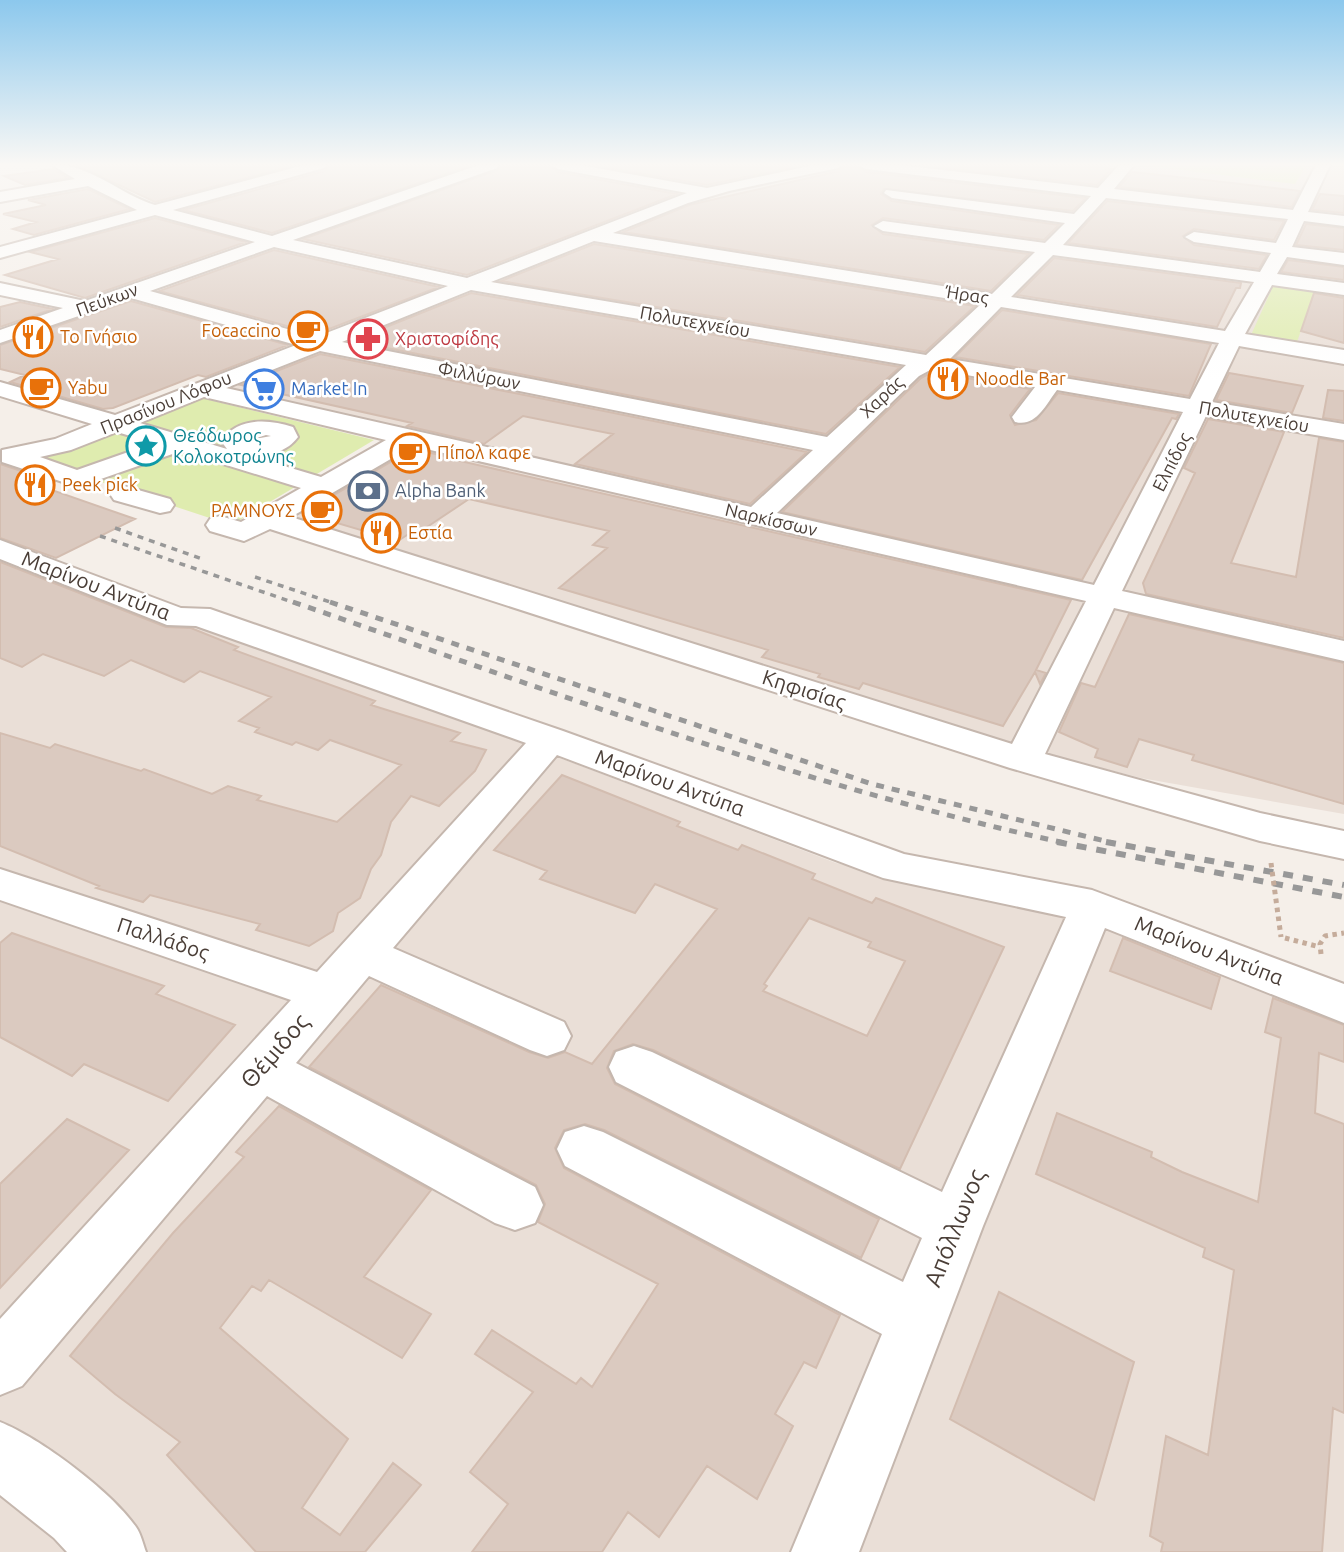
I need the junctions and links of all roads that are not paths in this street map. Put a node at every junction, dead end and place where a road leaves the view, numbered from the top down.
1 (55, 237) edge
2 (257, 237) edge
3 (281, 237) edge
4 (584, 237) edge
5 (605, 237) edge
6 (973, 237) edge
7 (1059, 237) edge
8 (1197, 237) edge
9 (1287, 237) edge
10 (271, 241) junction
11 (1049, 247) junction
12 (1281, 250) junction
13 (0, 253) edge
14 (1344, 259) edge
15 (1266, 279) junction
16 (467, 284) junction
17 (0, 289) edge
18 (1344, 289) edge
19 (131, 292) junction
20 (998, 299) junction
21 (88, 307) junction
22 (0, 337) edge
23 (1232, 338) junction
24 (313, 343) junction
25 (1344, 357) edge
26 (932, 362) junction
27 (1051, 382) junction
28 (0, 389) edge
29 (198, 389) junction
30 (1199, 407) junction
31 (303, 415) junction
32 (1024, 417) dead end
33 (114, 424) junction
34 (1344, 432) edge
35 (406, 439) junction
36 (179, 444) junction
37 (830, 445) junction
38 (231, 451) junction
39 (6, 456) edge
40 (289, 476) junction
41 (324, 486) junction
42 (124, 494) dead end
43 (160, 505) dead end
44 (758, 516) junction
45 (244, 525) junction
46 (8, 548) edge
47 (104, 581) dead end
48 (1104, 596) junction
49 (1344, 651) edge
50 (550, 739) junction
51 (1023, 760) junction
52 (1344, 845) edge
53 (0, 884) edge
54 (1092, 906) junction
55 (361, 953) junction
56 (326, 993) junction
57 (1344, 1004) edge
58 (547, 1036) dead end
59 (634, 1067) dead end
60 (260, 1068) junction
61 (584, 1149) dead end
62 (515, 1205) dead end
63 (955, 1226) junction
64 (918, 1321) junction
65 (0, 1364) edge
66 (0, 1454) edge
67 (113, 1552) edge
68 (825, 1552) edge

1 - 13 street
2 - 10 street, Πολυτεχνείου
3 - 10 street, Πεύκων
4 - 16 street, Πρασίνου Λόφου
5 - 20 street, Ήρας
6 - 11 street
7 - 11 street, Χαράς
8 - 12 street
9 - 12 street, Ελπίδος
10 - 16 street, Πολυτεχνείου
10 - 19 street, Πεύκων
11 - 15 street
11 - 20 street, Χαράς
12 - 14 street
12 - 15 street, Ελπίδος
15 - 18 street
15 - 23 street, Ελπίδος
16 - 24 street, Πρασίνου Λόφου
16 - 26 street, Πολυτεχνείου
17 - 21 street
19 - 21 street, Πεύκων
19 - 24 street, Φιλλύρων
20 - 23 street, Ήρας
20 - 26 street, Χαράς
21 - 22 street, Πεύκων
23 - 25 street, Ήρας
23 - 30 street, Ελπίδος
24 - 29 street, Πρασίνου Λόφου
24 - 37 street, Φιλλύρων
26 - 27 street, Πολυτεχνείου
26 - 37 street, Χαράς
27 - 30 street, Πολυτεχνείου
27 - 32 street
28 - 33 street
29 - 31 street, Ναρκίσσων
29 - 33 street, Πρασίνου Λόφου
30 - 34 street, Πολυτεχνείου
30 - 48 street, Ελπίδος
31 - 35 street, Ναρκίσσων
31 - 38 street
33 - 36 street
33 - 39 street, Πρασίνου Λόφου
35 - 41 street
35 - 44 street, Ναρκίσσων
36 - 38 street
36 - 39 street
37 - 44 street, Χαράς
38 - 40 street
40 - 41 street
40 - 45 street
41 - 45 street
42 - 43 street
44 - 48 street, Ναρκίσσων
45 - 51 street, Κηφισίας
46 - 47 street
46 - 50 street, Μαρίνου Αντύπα
48 - 49 street, Ναρκίσσων
48 - 51 street, Ελπίδος
50 - 54 street, Μαρίνου Αντύπα
50 - 55 street, Θέμιδος
51 - 52 street, Κηφισίας
53 - 56 street, Παλλάδος
54 - 57 street, Μαρίνου Αντύπα
54 - 63 street, Απόλλωνος
55 - 56 street, Θέμιδος
55 - 58 street
56 - 60 street, Θέμιδος
59 - 63 street
60 - 62 street
60 - 65 street, Θέμιδος
61 - 64 street
63 - 64 street, Απόλλωνος
64 - 68 street, Απόλλωνος
66 - 67 street

